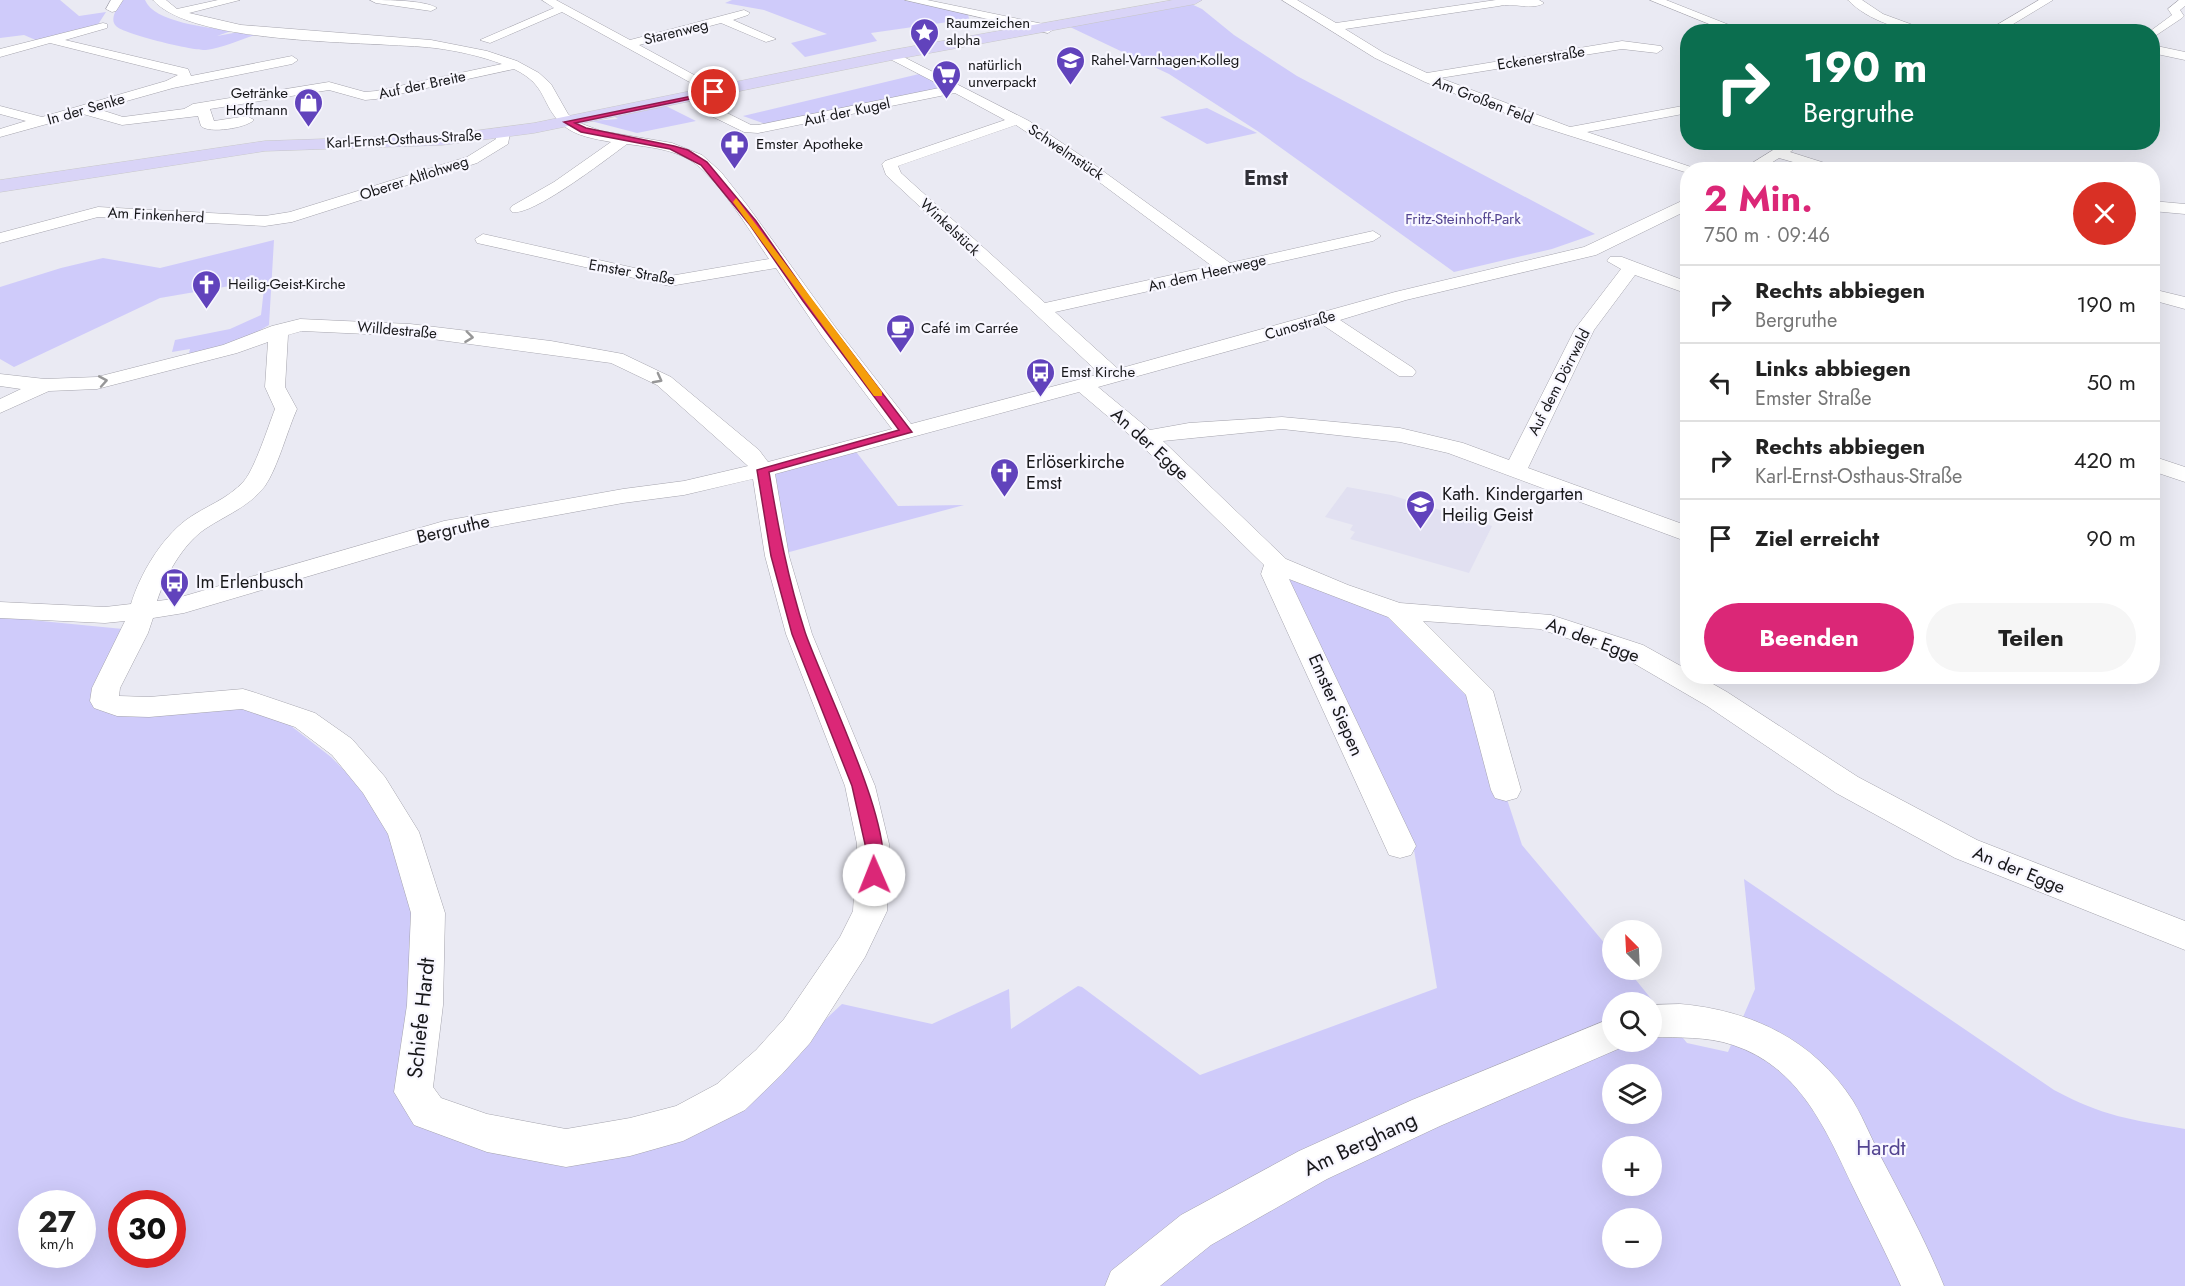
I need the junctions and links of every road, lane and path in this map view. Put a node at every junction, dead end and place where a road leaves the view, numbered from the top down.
1 (159, 0) edge
2 (234, 0) edge
3 (376, 0) edge
4 (548, 0) edge
5 (911, 0) edge
6 (1195, 0) edge
7 (1288, 0) edge
8 (1506, 0) edge
9 (1656, 0) edge
10 (1854, 0) edge
11 (2047, 0) edge
12 (2185, 1) edge
13 (1538, 3) dead end
14 (431, 8) dead end
15 (563, 8) junction
16 (174, 13) junction
17 (744, 13) dead end
18 (724, 20) junction
19 (1720, 24) edge
20 (1902, 24) edge
21 (2005, 24) edge
22 (103, 26) dead end
23 (1331, 27) junction
24 (1048, 29) junction
25 (2160, 30) edge
26 (770, 39) dead end
27 (51, 40) junction
28 (486, 40) dead end
29 (629, 44) junction
30 (1656, 49) dead end
31 (2160, 51) edge
32 (0, 53) edge
33 (892, 55) junction
34 (2185, 56) edge
35 (292, 60) dead end
36 (509, 64) junction
37 (1425, 77) junction
38 (171, 84) junction
39 (956, 89) junction
40 (714, 92) junction
41 (218, 104) junction
42 (706, 108) dead end
43 (82, 109) junction
44 (0, 110) edge
45 (204, 111) junction
46 (1680, 111) edge
47 (188, 113) junction
48 (152, 118) junction
49 (248, 120) dead end
50 (1017, 120) junction
51 (44, 121) junction
52 (568, 122) junction
53 (1568, 132) junction
54 (0, 133) edge
55 (149, 133) dead end
56 (503, 133) junction
57 (626, 138) junction
58 (1781, 150) edge
59 (1776, 153) junction
60 (1761, 162) edge
61 (1810, 162) edge
62 (1680, 166) edge
63 (0, 186) edge
64 (1680, 207) edge
65 (2160, 207) edge
66 (518, 209) dead end
67 (2185, 209) edge
68 (315, 211) joint
69 (1372, 236) dead end
70 (0, 238) edge
71 (483, 239) dead end
72 (1590, 251) junction
73 (782, 262) junction
74 (1631, 268) junction
75 (1227, 269) junction
76 (1680, 286) edge
77 (2160, 296) edge
78 (2185, 303) edge
79 (1041, 310) junction
80 (1325, 318) junction
81 (279, 330) junction
82 (1406, 372) dead end
83 (1115, 377) junction
84 (0, 380) edge
85 (1083, 385) junction
86 (45, 386) junction
87 (0, 407) edge
88 (906, 432) junction
89 (1146, 437) junction
90 (2160, 466) edge
91 (763, 470) junction
92 (1515, 472) junction
93 (2185, 475) edge
94 (1680, 532) edge
95 (1277, 564) junction
96 (0, 610) edge
97 (1397, 611) junction
98 (140, 612) junction
99 (1680, 678) edge
100 (1691, 684) edge
101 (1506, 790) dead end
102 (1400, 846) dead end
103 (2185, 936) edge
104 (1662, 1021) edge
105 (1602, 1038) edge
106 (1126, 1286) edge
107 (1923, 1286) edge

1 - 16 street
2 - 16 street
3 - 14 street
4 - 15 street
5 - 24 street
6 - 24 main road, Karl-Ernst-Osthaus-Straße
7 - 23 street, Am Großen Feld
8 - 13 street
8 - 23 street
9 - 19 street
10 - 20 street
11 - 21 street
12 - 25 street
15 - 28 street
15 - 29 street
16 - 36 street
17 - 18 street, Starenweg
18 - 26 street, Starenweg
18 - 29 street, Starenweg
22 - 27 street
23 - 37 street, Am Großen Feld
24 - 33 main road, Karl-Ernst-Osthaus-Straße
27 - 32 street
27 - 38 street
29 - 40 street
30 - 37 street, Eckenerstraße
31 - 34 street
33 - 39 street, Schwelmstück
33 - 40 main road, Karl-Ernst-Osthaus-Straße
35 - 38 street, In der Senke
36 - 41 street, Auf der Breite
36 - 52 street
37 - 53 street, Am Großen Feld
38 - 43 street, In der Senke
39 - 42 street, Auf der Kugel
39 - 50 street, Schwelmstück
40 - 52 main road, Karl-Ernst-Osthaus-Straße
41 - 45 street, Auf der Breite
41 - 47 street, Auf der Breite
43 - 48 street, Auf der Breite
43 - 51 street, In der Senke
44 - 51 street
45 - 47 street, Auf der Breite
45 - 49 street
46 - 53 street
47 - 48 street, Auf der Breite
48 - 55 street
50 - 75 street, Schwelmstück
50 - 79 street, Winkelstück
51 - 54 street, In der Senke
52 - 56 main road, Karl-Ernst-Osthaus-Straße
52 - 57 street
53 - 62 street, Am Großen Feld
56 - 63 main road, Karl-Ernst-Osthaus-Straße
56 - 68 street, Oberer Altlohweg
57 - 66 street
57 - 73 street
58 - 59 street
59 - 60 street
59 - 61 street
64 - 72 street, Cunostraße
65 - 67 street
68 - 70 street, Am Finkenherd
69 - 75 street, An dem Heerwege
71 - 73 street, Emster Straße
72 - 74 street
72 - 80 street, Cunostraße
73 - 88 street
74 - 76 street
74 - 92 street, Auf dem Dörrwald
75 - 79 street, An dem Heerwege
77 - 78 street
79 - 83 street, Winkelstück
80 - 82 street
80 - 83 street, Cunostraße
86 -> 81 street, Willdestraße
81 -> 91 street, Willdestraße
81 - 98 street
83 - 85 street, Cunostraße
84 - 86 street, Willdestraße
85 - 88 street, Cunostraße
85 - 89 street, An der Egge
86 - 87 street
88 - 91 street, Bergruthe
89 - 92 street
89 - 95 street, An der Egge
90 - 93 street
91 - 98 street, Bergruthe
91 - 98 street, Schiefe Hardt
92 - 94 street
95 - 97 street, An der Egge
95 - 102 street, Emster Siepen
96 - 98 street, Bergruthe
97 - 99 street, An der Egge
97 - 101 street
100 - 103 street, An der Egge
104 - 107 street
105 - 106 street, Am Berghang

